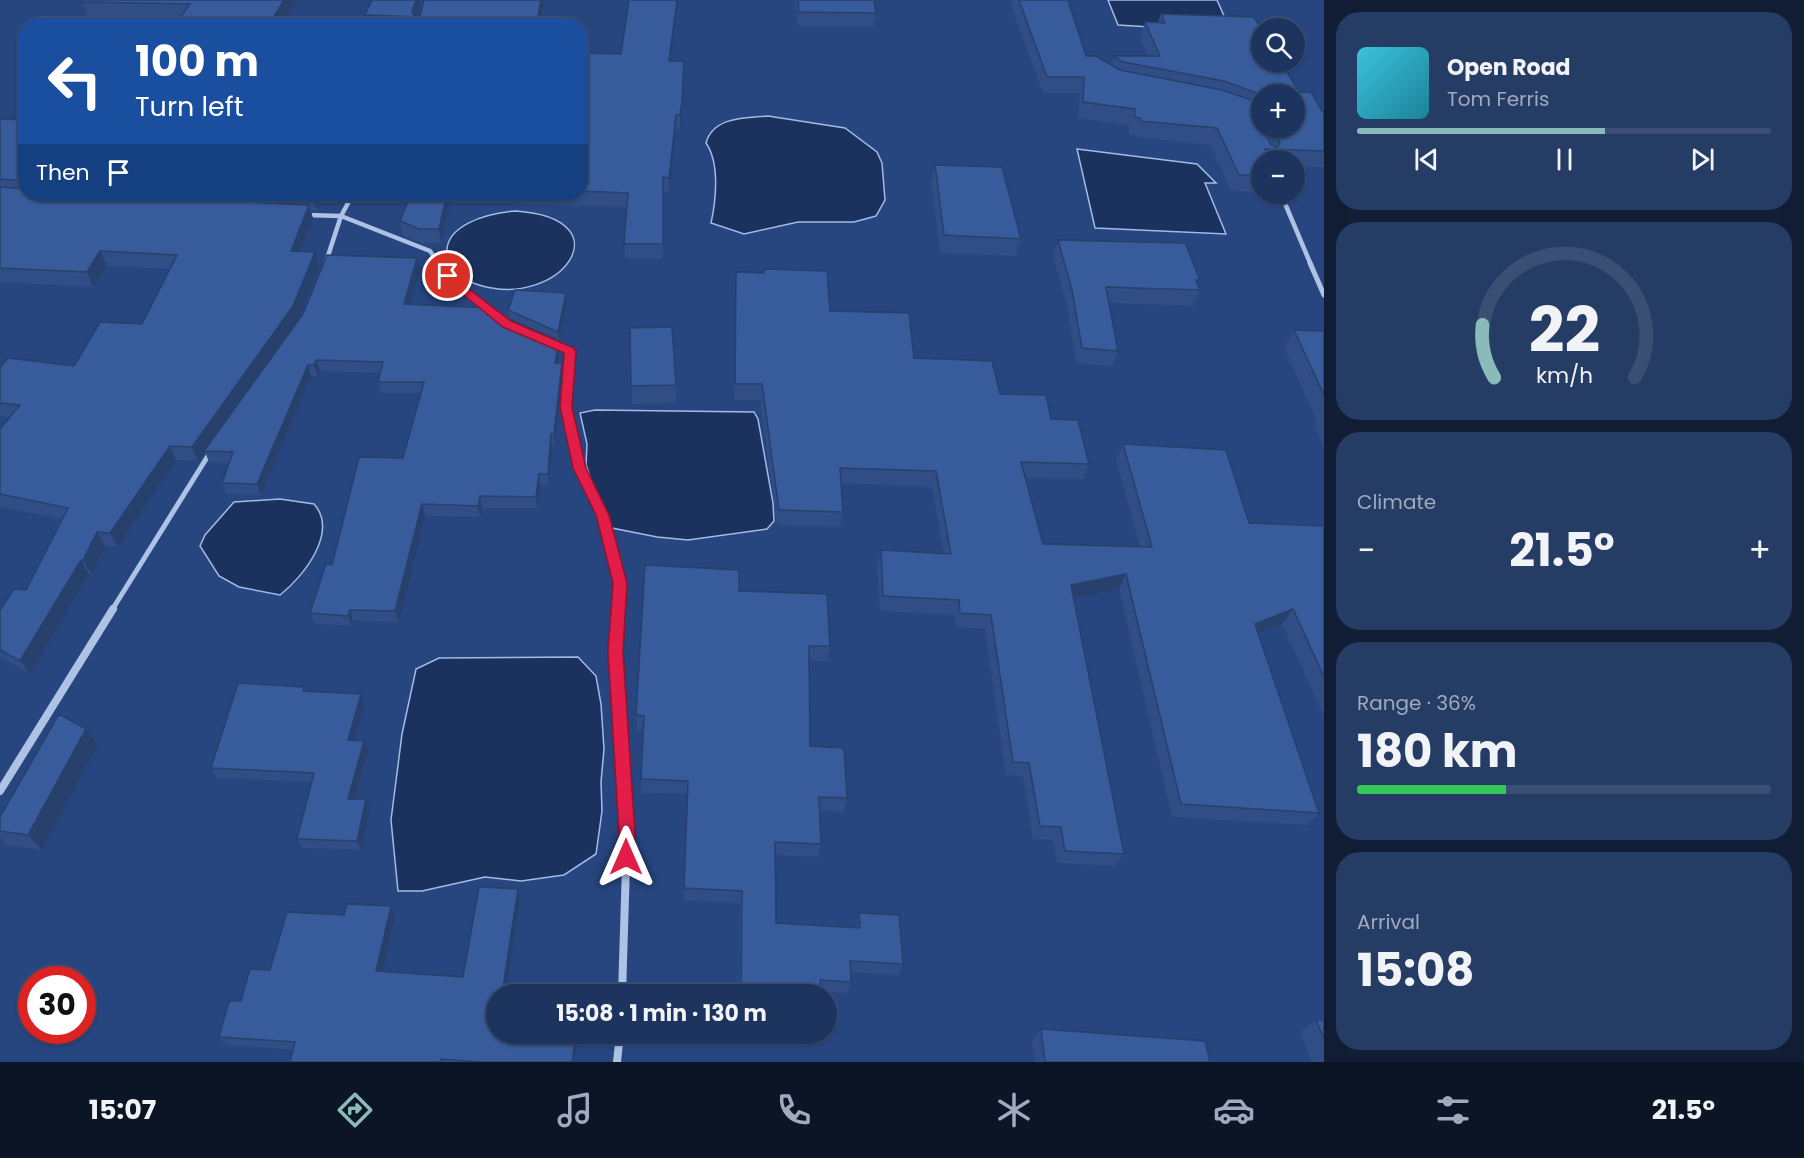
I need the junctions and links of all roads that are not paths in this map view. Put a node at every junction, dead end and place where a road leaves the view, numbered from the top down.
1 (349, 201) edge
2 (1285, 204) edge
3 (294, 214) edge
4 (341, 216) junction
5 (322, 273) edge
6 (1324, 294) edge
7 (498, 317) edge
8 (549, 342) edge
9 (214, 445) edge
10 (0, 791) edge
11 (622, 984) edge
12 (619, 1044) edge
13 (617, 1062) edge

1 - 4 street
2 - 6 street
3 - 4 street
4 - 5 street
4 - 7 street
8 - 11 street
9 - 10 street
12 - 13 street

